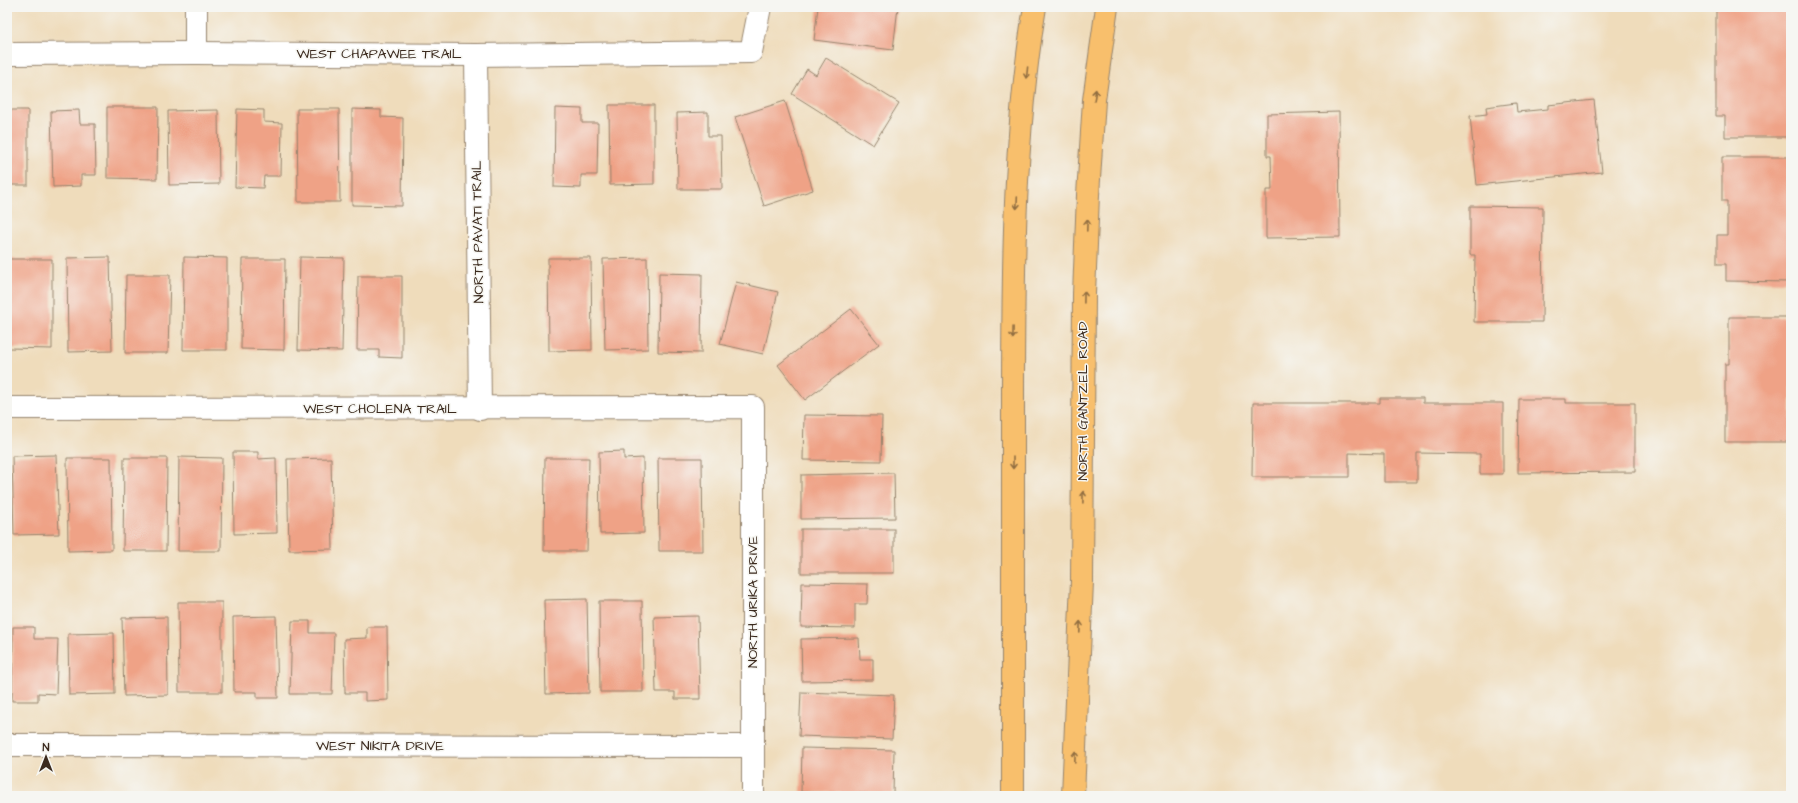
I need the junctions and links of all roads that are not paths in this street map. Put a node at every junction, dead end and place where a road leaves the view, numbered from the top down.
1 (196, 7) edge
2 (760, 7) edge
3 (1035, 7) edge
4 (1107, 7) edge
5 (196, 53) junction
6 (7, 54) edge
7 (476, 55) junction
8 (7, 408) edge
9 (753, 408) joint
10 (480, 409) junction
11 (7, 745) edge
12 (753, 746) junction
13 (753, 796) edge
14 (1013, 796) edge
15 (1074, 796) edge

1 - 5 street
2 - 7 street, WEST CHAPAWEE TRAIL
3 -> 14 main road
15 -> 4 main road, NORTH GANTZEL ROAD
5 - 6 street, WEST CHAPAWEE TRAIL
5 - 7 street, WEST CHAPAWEE TRAIL
7 - 10 street, NORTH PAVATI TRAIL
8 - 10 street, WEST CHOLENA TRAIL
9 - 10 street, WEST CHOLENA TRAIL
9 - 12 street, NORTH URIKA DRIVE
11 - 12 street, WEST NIKITA DRIVE
12 - 13 street, NORTH URIKA DRIVE

